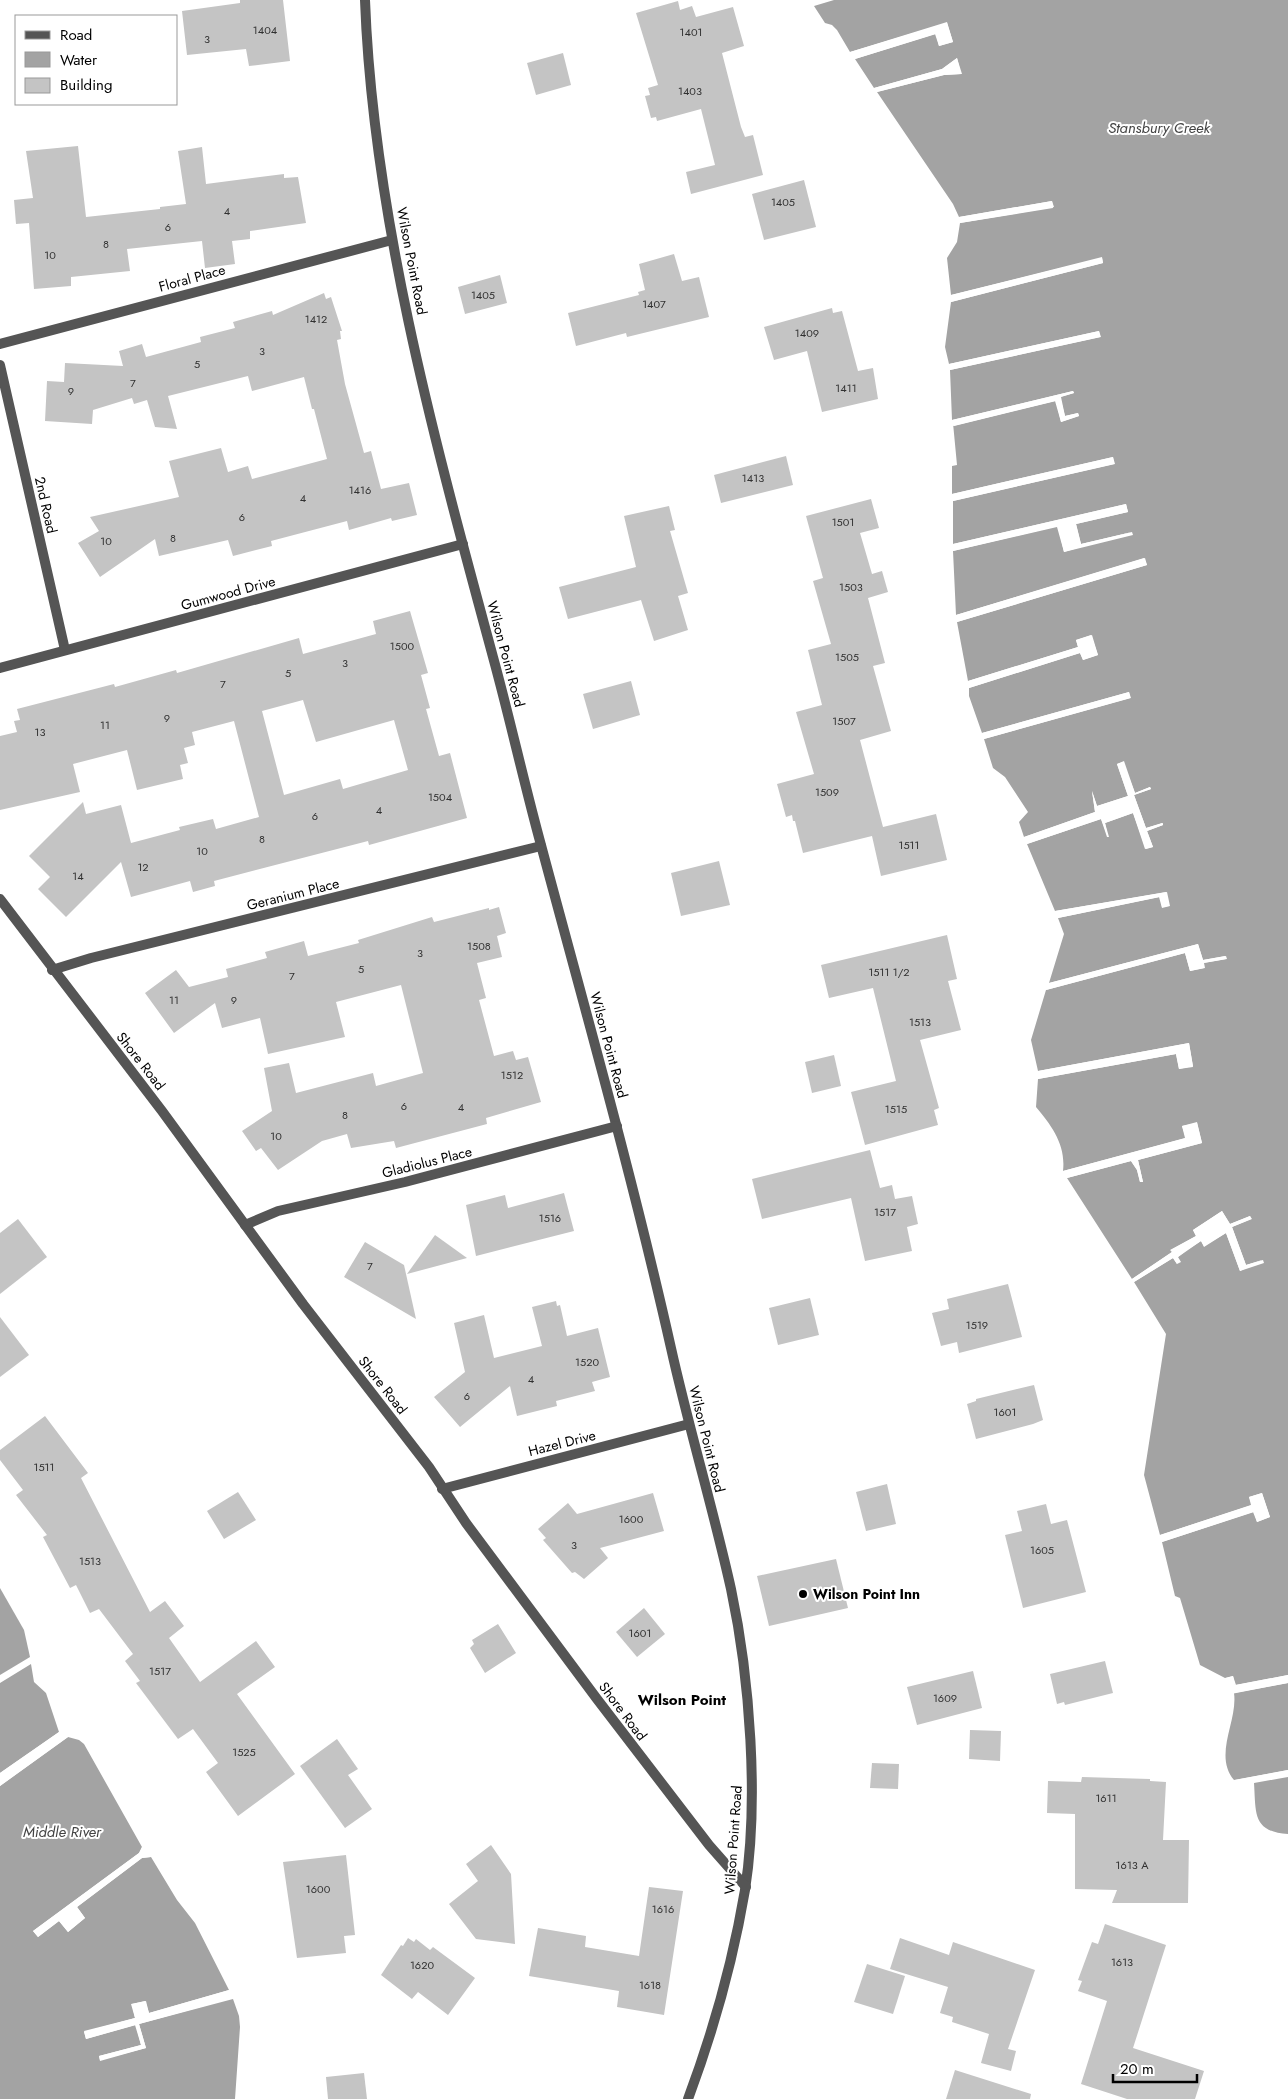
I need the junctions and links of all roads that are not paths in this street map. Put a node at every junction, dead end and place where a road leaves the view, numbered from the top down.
1 (366, 0) edge
2 (392, 240) junction
3 (0, 344) edge
4 (0, 365) edge
5 (463, 544) junction
6 (65, 650) junction
7 (0, 668) edge
8 (541, 846) junction
9 (0, 899) edge
10 (52, 970) junction
11 (617, 1126) junction
12 (245, 1225) junction
13 (689, 1424) junction
14 (442, 1489) junction
15 (746, 1886) junction
16 (688, 2099) edge

1 - 2 street, Wilson Point Road
2 - 3 street, Floral Place
2 - 5 street, Wilson Point Road
4 - 6 street, 2nd Road
5 - 6 street, Gumwood Drive
5 - 8 street, Wilson Point Road
6 - 7 street, Gumwood Drive
8 - 10 street, Geranium Place
8 - 11 street, Wilson Point Road
9 - 10 street, Shore Road
10 - 12 street, Shore Road
11 - 12 street, Gladiolus Place
11 - 13 street, Wilson Point Road
12 - 14 street, Shore Road
13 - 14 street, Hazel Drive
13 - 15 street, Wilson Point Road
14 - 15 street, Shore Road
15 - 16 street, Wilson Point Road

